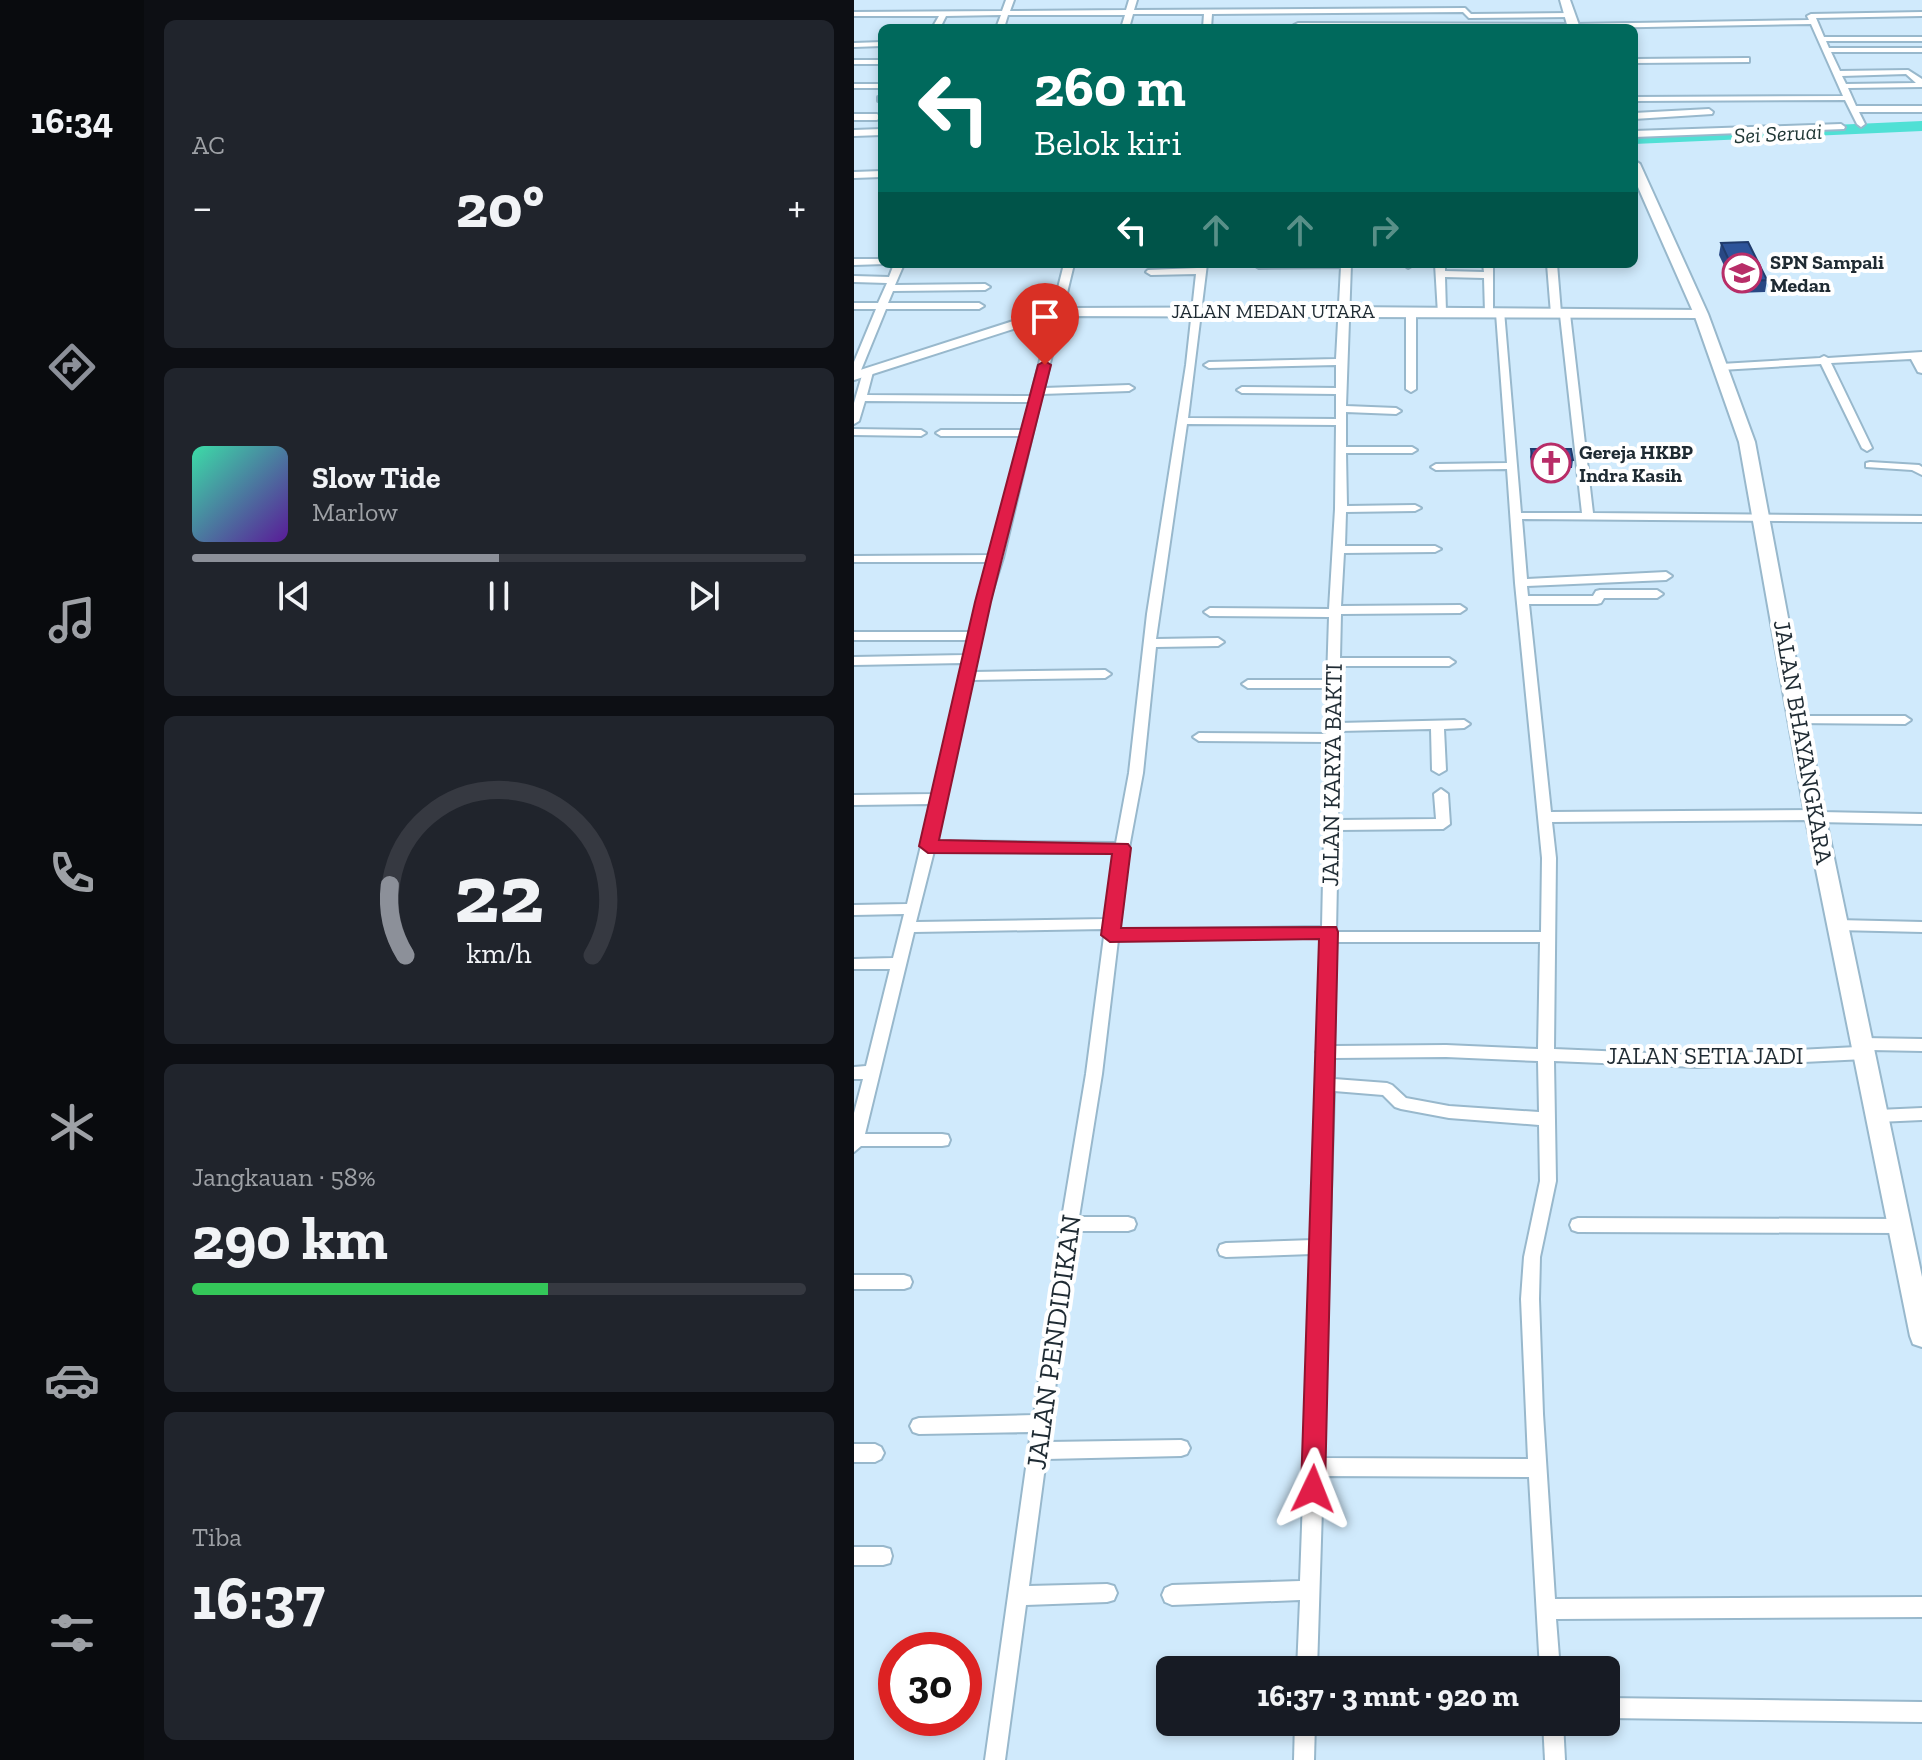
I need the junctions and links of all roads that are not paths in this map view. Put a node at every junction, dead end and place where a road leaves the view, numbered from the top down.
1 (1010, 0) edge
2 (1133, 0) edge
3 (1300, 0) edge
4 (1565, 0) edge
5 (1006, 11) junction
6 (1208, 11) junction
7 (1298, 11) junction
8 (1129, 12) junction
9 (944, 13) junction
10 (854, 14) edge
11 (1922, 14) edge
12 (1814, 22) junction
13 (1572, 23) edge
14 (938, 24) edge
15 (1001, 24) edge
16 (1126, 24) edge
17 (1207, 24) edge
18 (1298, 24) edge
19 (1481, 24) edge
20 (1822, 39) junction
21 (1922, 39) edge
22 (878, 44) edge
23 (854, 45) edge
24 (1828, 50) junction
25 (1922, 50) edge
26 (1746, 60) dead end
27 (1638, 61) edge
28 (854, 62) edge
29 (878, 62) edge
30 (1837, 74) junction
31 (1920, 83) edge
32 (854, 86) edge
33 (878, 86) edge
34 (1842, 86) junction
35 (1848, 98) junction
36 (1638, 99) edge
37 (1853, 109) junction
38 (1922, 109) edge
39 (1709, 112) dead end
40 (1638, 116) edge
41 (854, 117) edge
42 (877, 117) dead end
43 (1861, 124) dead end
44 (1841, 127) dead end
45 (1638, 128) edge
46 (1693, 129) dead end
47 (878, 132) edge
48 (854, 133) edge
49 (1638, 134) edge
50 (1638, 173) edge
51 (878, 174) edge
52 (854, 175) edge
53 (854, 262) edge
54 (878, 262) edge
55 (897, 268) edge
56 (1068, 268) edge
57 (1202, 268) edge
58 (1346, 268) edge
59 (1553, 268) edge
60 (1441, 269) edge
61 (1489, 270) edge
62 (1151, 272) dead end
63 (854, 279) edge
64 (891, 284) junction
65 (985, 287) dead end
66 (854, 306) edge
67 (883, 306) junction
68 (979, 306) dead end
69 (1196, 311) junction
70 (1344, 311) junction
71 (1411, 312) junction
72 (1441, 312) junction
73 (1058, 313) junction
74 (1496, 313) junction
75 (1560, 314) junction
76 (1701, 314) junction
77 (858, 352) edge
78 (1918, 355) edge
79 (1824, 359) junction
80 (1341, 362) junction
81 (1209, 365) dead end
82 (1721, 367) junction
83 (1922, 370) edge
84 (868, 372) junction
85 (854, 376) edge
86 (1129, 388) dead end
87 (1110, 389) junction
88 (1411, 389) dead end
89 (1242, 390) dead end
90 (1341, 391) junction
91 (1036, 395) junction
92 (862, 398) junction
93 (1109, 402) dead end
94 (1396, 411) dead end
95 (1341, 415) junction
96 (854, 421) edge
97 (1182, 421) junction
98 (854, 432) edge
99 (921, 433) dead end
100 (941, 433) dead end
101 (1029, 433) junction
102 (1867, 448) dead end
103 (1341, 450) junction
104 (1412, 450) dead end
105 (1870, 465) dead end
106 (1513, 466) junction
107 (1436, 467) dead end
108 (1922, 472) edge
109 (1415, 508) dead end
110 (1341, 509) junction
111 (1517, 516) junction
112 (1588, 517) junction
113 (1922, 519) edge
114 (1762, 521) junction
115 (1435, 549) dead end
116 (1339, 550) junction
117 (997, 558) junction
118 (854, 559) edge
119 (1666, 576) dead end
120 (1521, 583) junction
121 (1657, 594) dead end
122 (1523, 600) junction
123 (1460, 609) dead end
124 (1210, 612) dead end
125 (1335, 612) junction
126 (854, 636) edge
127 (975, 636) junction
128 (1218, 642) dead end
129 (1150, 643) junction
130 (970, 659) junction
131 (854, 661) edge
132 (1334, 662) junction
133 (1449, 662) dead end
134 (1105, 674) dead end
135 (966, 676) junction
136 (1248, 684) dead end
137 (1334, 684) junction
138 (1798, 720) junction
139 (1905, 720) dead end
140 (1464, 724) dead end
141 (1437, 725) junction
142 (1333, 732) junction
143 (1199, 737) dead end
144 (1439, 770) dead end
145 (1441, 794) dead end
146 (938, 799) junction
147 (854, 800) edge
148 (1815, 816) junction
149 (1545, 817) junction
150 (1922, 819) edge
151 (1331, 825) junction
152 (928, 846) junction
153 (1122, 848) junction
154 (913, 909) junction
155 (854, 910) edge
156 (1837, 925) junction
157 (908, 927) junction
158 (1922, 927) edge
159 (1111, 929) junction
160 (1329, 934) junction
161 (1548, 937) junction
162 (897, 963) junction
163 (854, 964) edge
164 (1922, 1045) edge
165 (1864, 1048) junction
166 (1324, 1052) junction
167 (1546, 1054) junction
168 (862, 1072) edge
169 (1325, 1084) junction
170 (1922, 1114) edge
171 (1878, 1116) junction
172 (1546, 1119) junction
173 (942, 1140) dead end
174 (855, 1142) edge
175 (1069, 1224) junction
176 (1128, 1224) dead end
177 (1578, 1225) dead end
178 (1899, 1226) junction
179 (1321, 1247) junction
180 (1226, 1250) dead end
181 (854, 1282) edge
182 (904, 1282) dead end
183 (1918, 1296) edge
184 (1922, 1336) edge
185 (1041, 1423) junction
186 (919, 1426) dead end
187 (1181, 1448) dead end
188 (1038, 1451) junction
189 (854, 1453) edge
190 (875, 1453) dead end
191 (1314, 1467) junction
192 (1538, 1468) junction
193 (854, 1556) edge
194 (883, 1556) dead end
195 (1310, 1590) junction
196 (1107, 1593) dead end
197 (1172, 1595) dead end
198 (1018, 1596) junction
199 (1922, 1607) edge
200 (1547, 1609) junction
201 (1308, 1656) edge
202 (1549, 1656) edge
203 (1620, 1708) edge
204 (1922, 1712) edge
205 (1305, 1736) edge
206 (1554, 1736) edge
207 (995, 1760) edge
208 (1304, 1760) edge
209 (1555, 1760) edge

1 - 5 street
2 - 8 street
3 - 7 street
4 - 13 main road
5 - 8 street
5 - 9 street
5 - 15 street
6 - 7 street
6 - 8 street
6 - 17 street
7 - 13 street
7 - 18 street
8 - 16 street
9 - 10 street
9 - 14 street
11 - 12 street
12 - 13 street
12 - 20 street
13 - 19 street
20 - 21 street
20 - 24 street
22 - 23 street
24 - 25 street
24 - 30 street
26 - 27 street
28 - 29 street
30 - 31 street
30 - 34 street
31 - 34 street
32 - 33 street
34 - 35 street
35 - 36 street
35 - 37 street
37 - 38 street
37 - 43 street
39 - 40 street
41 - 42 street
44 - 49 street
45 - 46 street
47 - 48 street
50 - 76 main road, JALAN BHAYANGKARA
51 - 52 street
53 - 54 street
55 - 64 street
56 - 73 street
57 - 62 street
57 - 69 street
58 - 70 street, JALAN KARYA BAKTI
59 - 75 street
60 - 61 street
60 - 72 street
61 - 74 street
63 - 64 street
64 - 65 street
64 - 67 street
66 - 67 street
67 - 68 street
67 - 77 street
69 - 70 street, JALAN MEDAN UTARA
69 - 73 street, JALAN MEDAN UTARA
69 - 97 street
70 - 71 street, JALAN MEDAN UTARA
70 - 80 street, JALAN KARYA BAKTI
71 - 72 street, JALAN MEDAN UTARA
71 - 88 street
72 - 74 street, JALAN MEDAN UTARA
73 - 84 street, JALAN MEDAN UTARA
73 - 91 street
74 - 75 street, JALAN MEDAN UTARA
74 - 106 street
75 - 76 street, JALAN MEDAN UTARA
75 - 112 street
76 - 82 main road, JALAN BHAYANGKARA
77 - 85 street
78 - 79 street
78 - 83 street
79 - 82 street
79 - 102 street
80 - 81 street
80 - 90 street, JALAN KARYA BAKTI
82 - 114 main road, JALAN BHAYANGKARA
84 - 85 street, JALAN MEDAN UTARA
84 - 92 street
86 - 87 street
87 - 91 street
87 - 93 street
89 - 90 street
90 - 95 street, JALAN KARYA BAKTI
91 - 92 street
91 - 101 street
92 - 96 street
94 - 95 street
95 - 97 street
95 - 103 street, JALAN KARYA BAKTI
97 - 129 street
98 - 99 street
100 - 101 street
101 - 117 street
103 - 104 street
103 - 110 street, JALAN KARYA BAKTI
105 - 108 street
106 - 107 street
106 - 111 street
109 - 110 street
110 - 116 street, JALAN KARYA BAKTI
111 - 112 street
111 - 120 street
112 - 114 street
113 - 114 street
114 - 138 main road, JALAN BHAYANGKARA
115 - 116 street
116 - 125 street, JALAN KARYA BAKTI
117 - 118 street
117 - 127 street
119 - 120 street
120 - 122 street
121 - 122 street
122 - 149 street
123 - 125 street
124 - 125 street
125 - 132 street, JALAN KARYA BAKTI
126 - 127 street
127 - 130 street
128 - 129 street
129 - 153 street
130 - 131 street
130 - 135 street
132 - 133 street
132 - 137 street, JALAN KARYA BAKTI
134 - 135 street
135 - 146 street
136 - 137 street
137 - 142 street, JALAN KARYA BAKTI
138 - 139 street
138 - 148 main road, JALAN BHAYANGKARA
140 - 141 street
141 - 142 street
141 - 144 street
142 - 143 street
142 - 151 street, JALAN KARYA BAKTI
145 - 151 street
146 - 147 street
146 - 152 street
148 - 149 street
148 - 150 street
148 - 156 main road, JALAN BHAYANGKARA
149 - 161 street
151 - 160 street, JALAN KARYA BAKTI
152 - 153 street
152 - 154 street
153 - 159 street
154 - 155 street
154 - 157 street
156 - 158 street
156 - 165 main road, JALAN BHAYANGKARA
157 - 159 street
157 - 162 street
159 - 160 street
159 - 175 street, JALAN PENDIDIKAN
160 - 161 street
160 - 166 street, JALAN KARYA BAKTI
161 - 167 street
162 - 163 street
162 - 168 street
164 - 165 street, JALAN SETIA JADI
165 - 167 street, JALAN SETIA JADI
165 - 171 main road, JALAN BHAYANGKARA
166 - 167 street, JALAN SETIA JADI
166 - 169 street, JALAN KARYA BAKTI
167 - 172 street
168 - 174 street
169 - 172 street
169 - 179 street, JALAN KARYA BAKTI
170 - 171 street
171 - 178 main road, JALAN BHAYANGKARA
172 - 192 street
173 - 174 street
175 - 176 street
175 - 185 street, JALAN PENDIDIKAN
177 - 178 street
178 - 183 main road, JALAN BHAYANGKARA
179 - 180 street
179 - 191 street, JALAN KARYA BAKTI
181 - 182 street
183 - 184 main road, JALAN BHAYANGKARA
185 - 186 street
185 - 188 street, JALAN PENDIDIKAN
187 - 188 street
188 - 198 street, JALAN PENDIDIKAN
189 - 190 street
191 - 192 street
191 - 195 street, JALAN KARYA BAKTI
192 - 200 street
193 - 194 street
195 - 197 street
195 - 201 street, JALAN KARYA BAKTI
196 - 198 street
198 - 207 street, JALAN PENDIDIKAN
199 - 200 street
200 - 202 street
203 - 204 street
205 - 208 street
206 - 209 street

